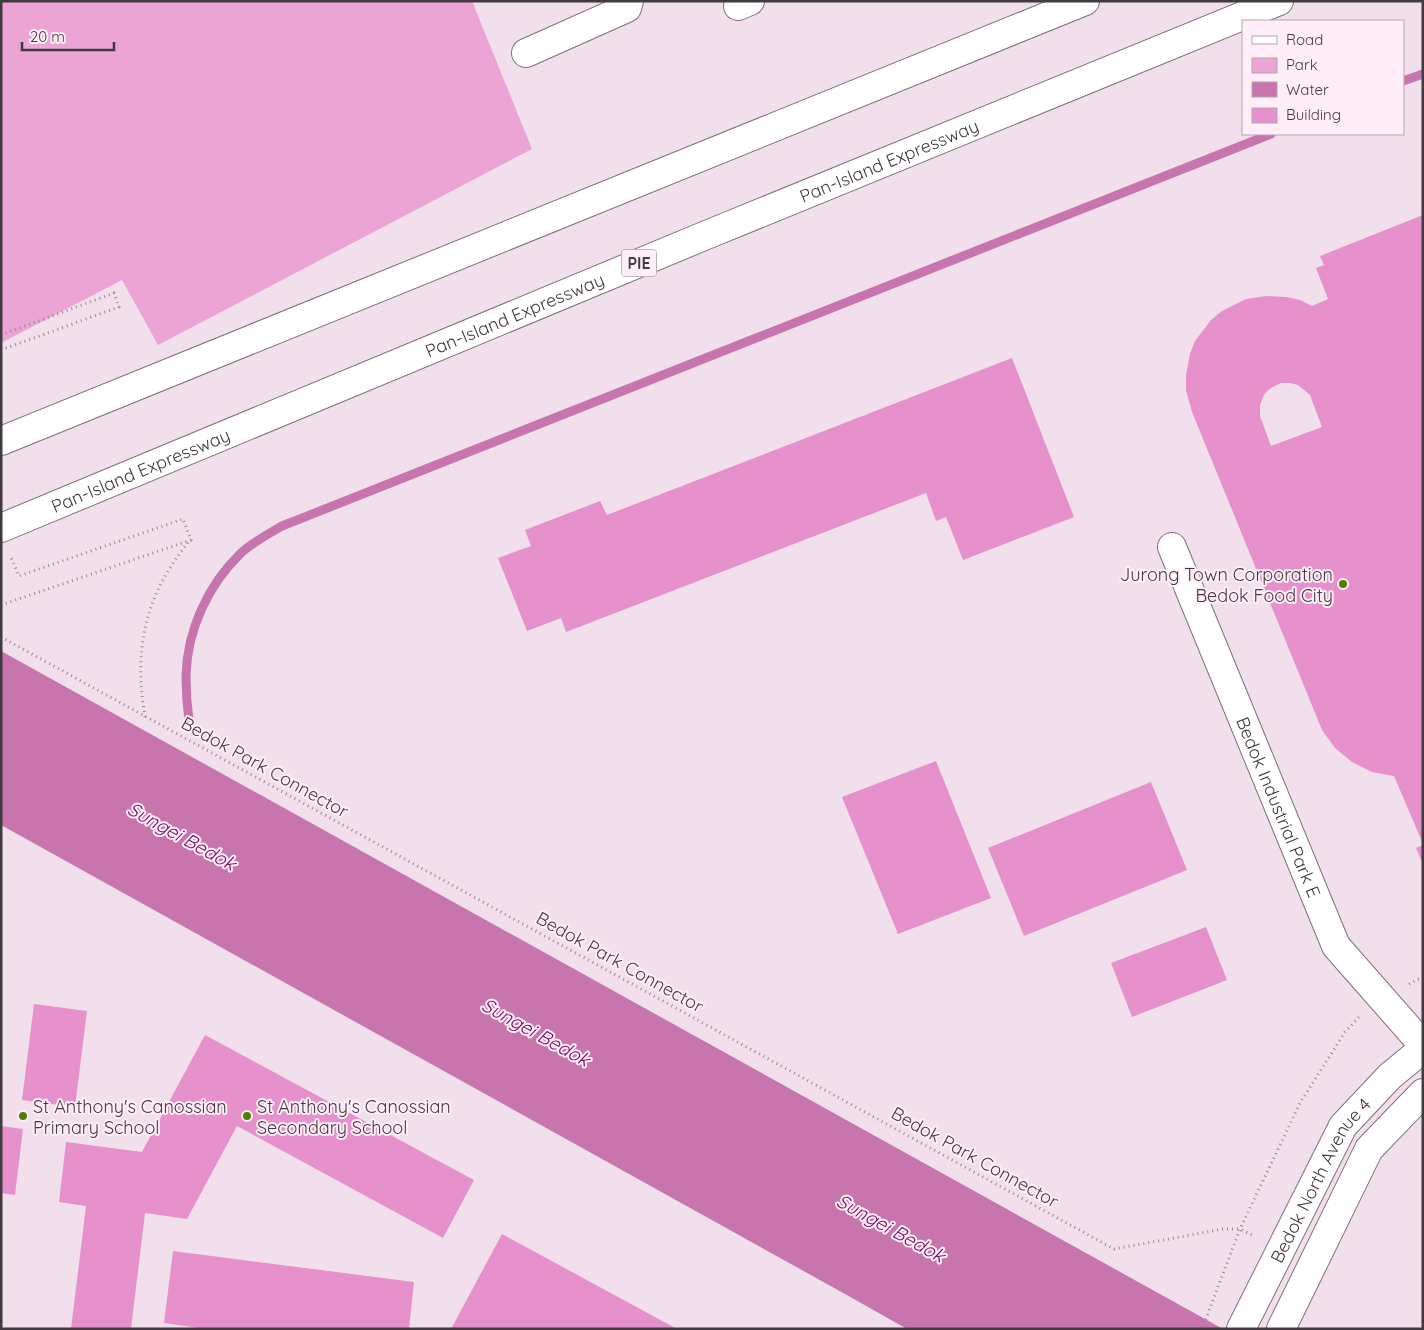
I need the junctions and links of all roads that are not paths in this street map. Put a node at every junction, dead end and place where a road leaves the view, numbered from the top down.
1 (629, 1) edge
2 (1085, 1) edge
3 (1278, 1) edge
4 (526, 53) dead end
5 (1, 441) edge
6 (1, 528) edge
7 (1172, 547) dead end
8 (1423, 1045) edge
9 (1423, 1049) edge
10 (1423, 1093) edge
11 (1243, 1325) edge
12 (1281, 1329) edge

1 - 4 main road
2 - 5 main road
3 - 6 main road, Pan-Island Expressway / PIE
7 - 8 main road, Bedok Industrial Park E
9 - 11 main road, Bedok North Avenue 4
10 - 12 main road, Bedok North Avenue 4

